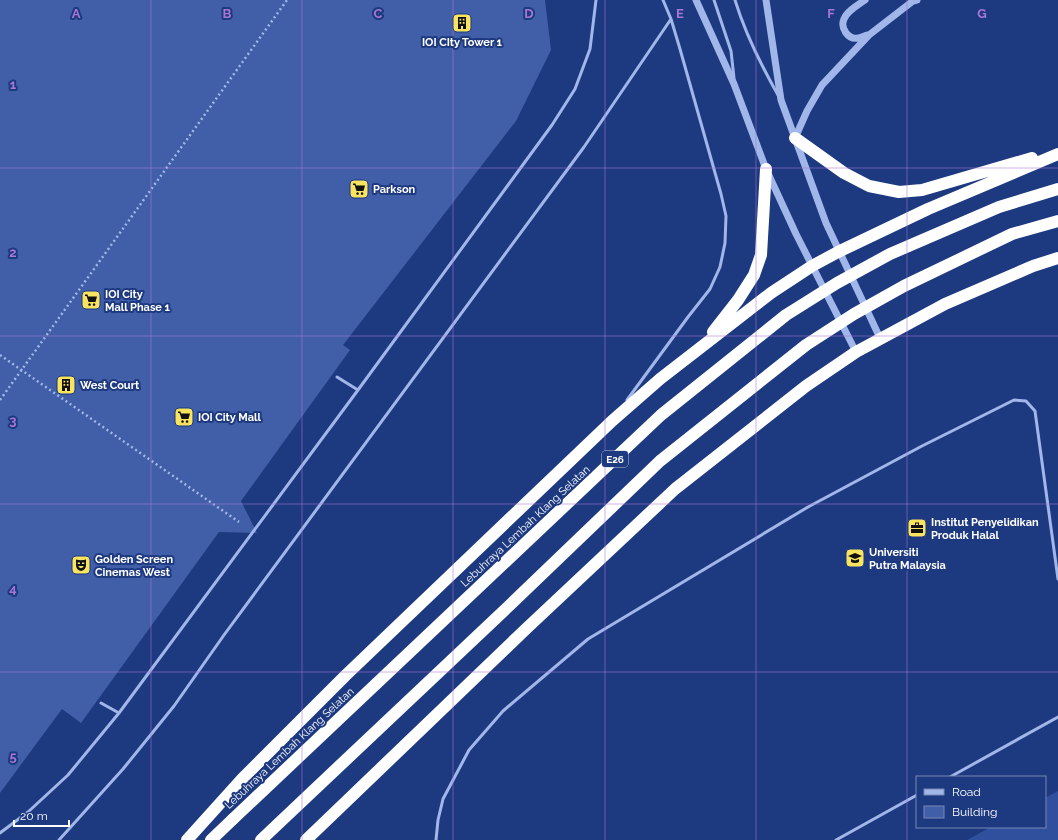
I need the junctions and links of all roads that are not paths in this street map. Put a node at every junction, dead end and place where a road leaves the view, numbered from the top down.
1 (596, 0) edge
2 (663, 0) edge
3 (696, 0) edge
4 (714, 0) edge
5 (735, 0) edge
6 (766, 0) edge
7 (865, 0) edge
8 (917, 0) edge
9 (671, 19) junction
10 (869, 34) junction
11 (734, 84) junction
12 (781, 100) junction
13 (795, 138) junction
14 (1058, 152) edge
15 (766, 169) junction
16 (1058, 188) edge
17 (1058, 221) edge
18 (838, 252) junction
19 (1058, 258) edge
20 (812, 266) junction
21 (880, 338) junction
22 (704, 344) junction
23 (856, 352) junction
24 (337, 377) dead end
25 (358, 390) junction
26 (612, 421) junction
27 (1058, 579) edge
28 (101, 703) dead end
29 (119, 713) junction
30 (1058, 717) edge
31 (952, 776) edge
32 (916, 796) edge
33 (0, 834) edge
34 (59, 840) edge
35 (187, 840) edge
36 (210, 840) edge
37 (261, 840) edge
38 (306, 840) edge
39 (436, 840) edge
40 (836, 840) edge

1 - 25 lane
2 - 9 lane
3 - 11 street
4 - 11 lane
5 - 12 lane
6 - 12 street
7 - 10 street
8 - 10 street
9 - 26 lane
9 - 34 lane
10 - 13 street
11 - 15 street
12 - 13 street
13 - 14 highway
13 - 18 street
14 - 18 highway
15 - 20 street
15 - 22 highway
16 - 36 highway, Lebuhraya Lembah Klang Selatan / E26, bridge
17 - 37 highway, bridge
18 - 20 highway
18 - 21 street
19 - 21 highway
20 - 22 highway
20 - 23 street
21 - 23 highway
22 - 26 highway
23 - 38 highway
24 - 25 lane
25 - 29 lane
26 - 35 highway
27 - 39 lane
28 - 29 lane
29 - 33 lane
30 - 31 lane
32 - 40 lane

